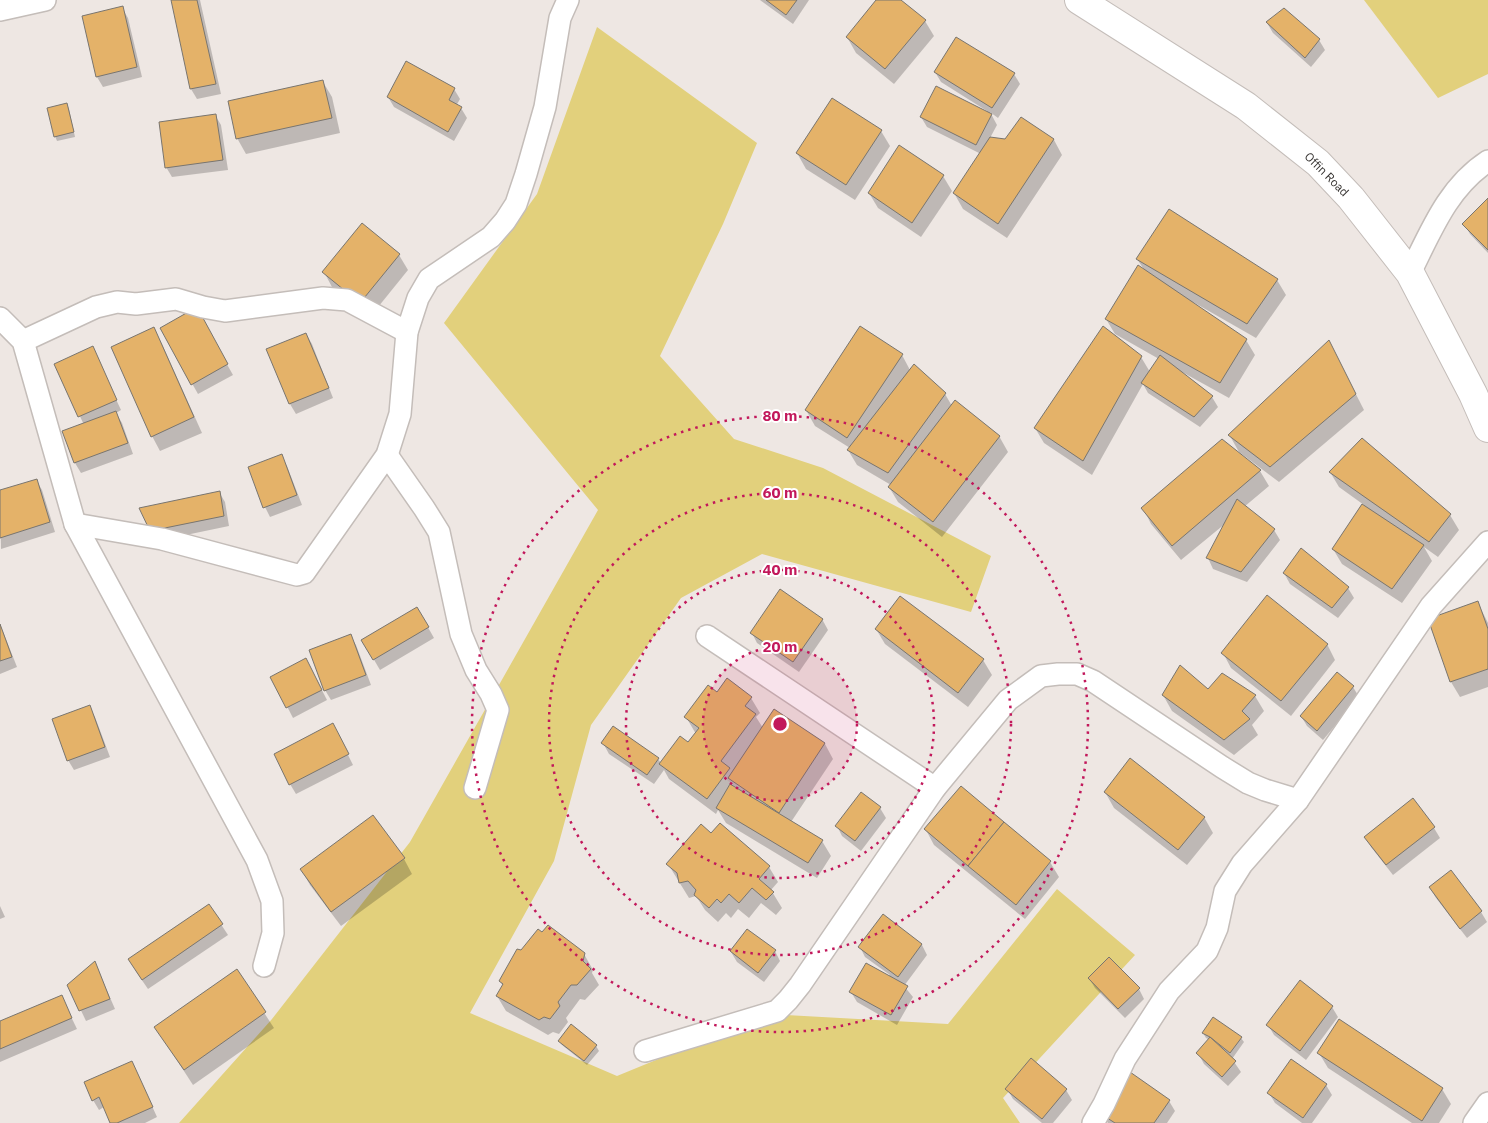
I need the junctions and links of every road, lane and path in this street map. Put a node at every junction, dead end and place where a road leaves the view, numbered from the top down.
1 (45, 0) edge
2 (568, 0) edge
3 (1079, 0) edge
4 (0, 10) edge
5 (1488, 161) edge
6 (1410, 272) junction
7 (0, 318) edge
8 (407, 332) junction
9 (23, 341) junction
10 (1488, 428) edge
11 (387, 455) junction
12 (75, 524) junction
13 (1488, 542) edge
14 (707, 636) dead end
15 (475, 788) dead end
16 (935, 788) junction
17 (1298, 800) junction
18 (264, 966) dead end
19 (645, 1051) dead end
20 (1488, 1103) edge
21 (1093, 1123) edge
22 (1474, 1123) edge

1 - 4 street
2 - 8 street
3 - 6 street, Offin Road
5 - 6 street
6 - 10 street, Offin Road
7 - 9 street
8 - 9 street
8 - 11 street
9 - 12 street
11 - 12 street
11 - 15 street
12 - 18 street
13 - 17 street
14 - 16 street
16 - 17 street
16 - 19 street
17 - 21 street
20 - 22 street

